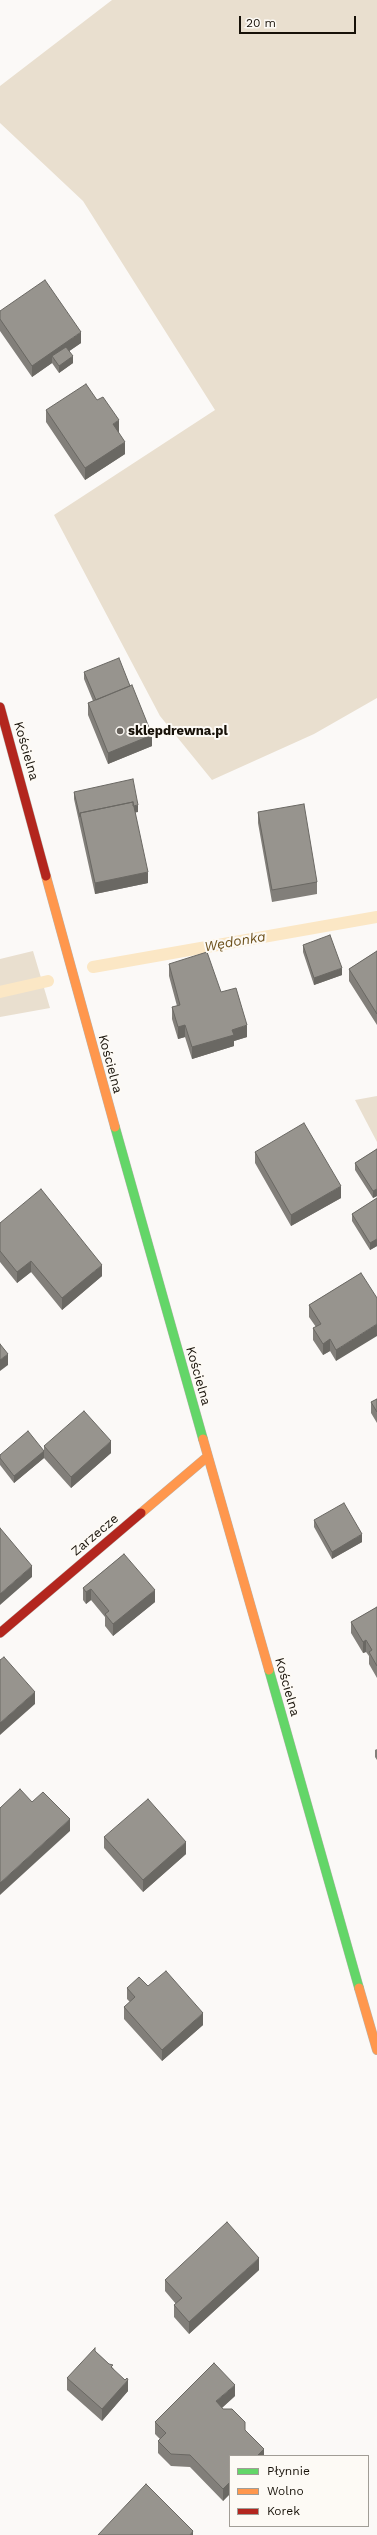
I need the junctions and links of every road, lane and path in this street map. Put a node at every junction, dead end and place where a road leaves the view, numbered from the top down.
1 (0, 707) edge
2 (208, 1457) junction
3 (0, 1633) edge
4 (377, 2050) edge

1 - 2 street, Kościelna
2 - 3 street, Zarzecze
2 - 4 street, Kościelna

